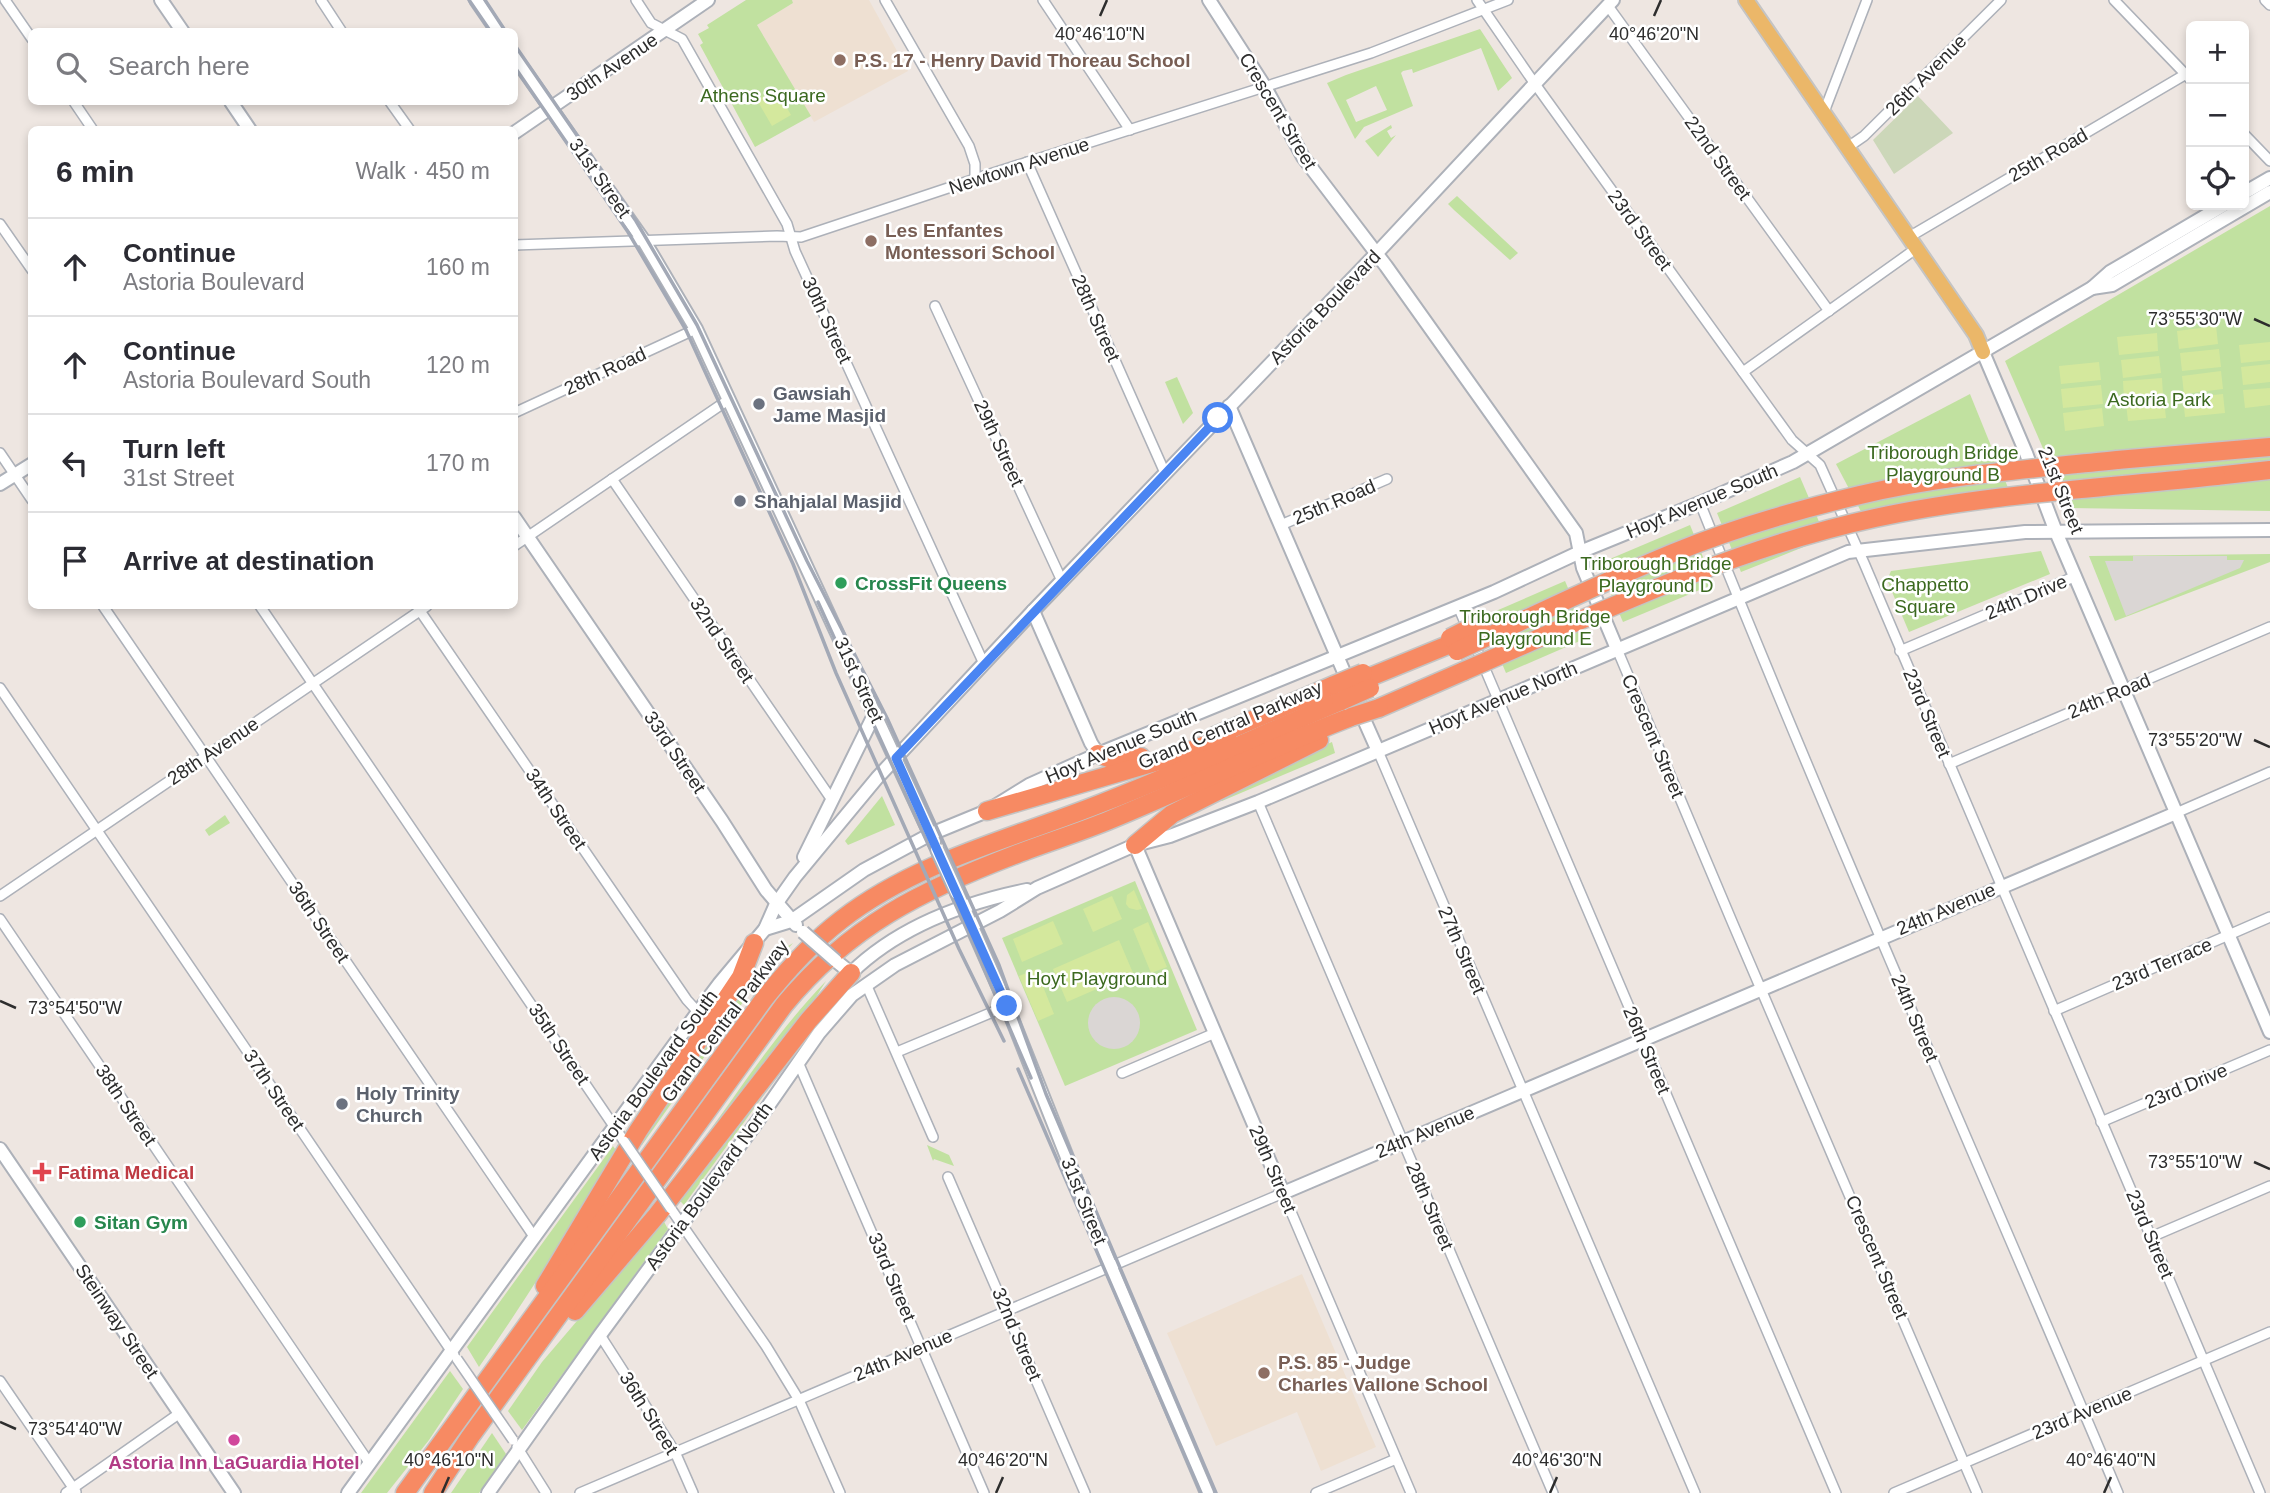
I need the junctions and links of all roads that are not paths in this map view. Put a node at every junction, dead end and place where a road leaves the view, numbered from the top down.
1 (5, 0) edge
2 (161, 0) edge
3 (321, 0) edge
4 (476, 0) edge
5 (636, 0) edge
6 (708, 0) edge
7 (885, 0) edge
8 (1043, 0) edge
9 (1209, 0) edge
10 (1477, 0) edge
11 (1508, 0) edge
12 (1746, 0) edge
13 (1867, 0) edge
14 (2001, 0) edge
15 (2114, 0) edge
16 (2265, 0) edge
17 (1611, 3) edge
18 (2270, 5) edge
19 (1483, 9) junction
20 (180, 28) edge
21 (339, 28) edge
22 (495, 28) edge
23 (666, 30) junction
24 (28, 33) edge
25 (518, 62) edge
26 (2186, 74) edge
27 (2186, 79) edge
28 (1535, 84) junction
29 (1265, 87) junction
30 (76, 105) edge
31 (233, 105) edge
32 (392, 105) edge
33 (551, 109) junction
34 (1824, 112) junction
35 (90, 126) edge
36 (247, 126) edge
37 (407, 126) edge
38 (518, 130) edge
39 (1130, 130) junction
40 (2249, 139) edge
41 (1848, 147) junction
42 (2270, 161) edge
43 (1027, 162) junction
44 (2270, 178) edge
45 (975, 179) junction
46 (2249, 190) edge
47 (2270, 192) edge
48 (2215, 210) edge
49 (0, 224) edge
50 (790, 237) junction
51 (644, 241) junction
52 (1913, 242) junction
53 (518, 245) edge
54 (1376, 254) junction
55 (28, 264) edge
56 (2092, 288) junction
57 (935, 306) dead end
58 (1829, 311) junction
59 (696, 329) junction
60 (1983, 352) junction
61 (1743, 372) junction
62 (728, 400) junction
63 (1230, 406) junction
64 (518, 411) edge
65 (2270, 447) edge
66 (0, 453) edge
67 (1807, 454) junction
68 (28, 467) edge
69 (2270, 470) edge
70 (1165, 473) junction
71 (15, 475) junction
72 (1387, 479) dead end
73 (612, 480) junction
74 (0, 484) edge
75 (28, 493) edge
76 (1700, 503) junction
77 (518, 523) edge
78 (1281, 525) junction
79 (2270, 530) edge
80 (2056, 532) junction
81 (528, 537) junction
82 (518, 543) edge
83 (1857, 549) junction
84 (1580, 552) junction
85 (2076, 576) junction
86 (1062, 581) junction
87 (1737, 598) junction
88 (1458, 606) junction
89 (105, 609) edge
90 (262, 609) edge
91 (418, 609) edge
92 (422, 609) edge
93 (1033, 611) junction
94 (1529, 618) junction
95 (2270, 627) edge
96 (1453, 644) junction
97 (1617, 649) junction
98 (1900, 651) junction
99 (1337, 656) junction
100 (984, 664) junction
101 (313, 683) junction
102 (0, 688) edge
103 (2125, 689) junction
104 (1337, 692) junction
105 (1497, 700) junction
106 (875, 713) junction
107 (1352, 719) junction
108 (1378, 751) junction
109 (1098, 754) junction
110 (205, 756) junction
111 (896, 758) junction
112 (1949, 764) junction
113 (2270, 772) edge
114 (832, 800) junction
115 (1258, 802) junction
116 (987, 811) junction
117 (2176, 813) junction
118 (97, 830) junction
119 (931, 834) junction
120 (1135, 845) junction
121 (795, 877) junction
122 (2001, 886) junction
123 (1037, 888) junction
124 (0, 897) edge
125 (776, 904) junction
126 (964, 908) junction
127 (2270, 917) edge
128 (0, 919) edge
129 (791, 921) junction
130 (972, 925) junction
131 (2229, 935) junction
132 (760, 936) junction
133 (1881, 937) junction
134 (851, 973) junction
135 (866, 984) junction
136 (1762, 988) junction
137 (1007, 1006) junction
138 (2054, 1011) junction
139 (698, 1012) junction
140 (2270, 1032) edge
141 (1215, 1034) junction
142 (1642, 1039) junction
143 (2270, 1050) edge
144 (897, 1052) junction
145 (798, 1062) junction
146 (1122, 1073) dead end
147 (1522, 1091) junction
148 (2101, 1122) junction
149 (615, 1128) junction
150 (933, 1136) dead end
151 (1403, 1142) junction
152 (0, 1149) edge
153 (948, 1177) dead end
154 (2270, 1186) edge
155 (1283, 1193) junction
156 (681, 1225) junction
157 (2151, 1237) junction
158 (535, 1238) junction
159 (1110, 1266) junction
160 (1007, 1310) junction
161 (2270, 1332) edge
162 (600, 1335) junction
163 (922, 1347) junction
164 (455, 1355) junction
165 (2203, 1360) junction
166 (501, 1363) junction
167 (0, 1381) edge
168 (505, 1390) junction
169 (799, 1400) junction
170 (2084, 1412) junction
171 (180, 1413) junction
172 (516, 1445) junction
173 (675, 1452) junction
174 (1396, 1459) junction
175 (1965, 1463) junction
176 (370, 1464) junction
177 (72, 1491) edge
178 (234, 1493) edge
179 (348, 1493) edge
180 (405, 1493) edge
181 (433, 1493) edge
182 (488, 1493) edge
183 (546, 1493) edge
184 (580, 1493) edge
185 (693, 1493) edge
186 (840, 1493) edge
187 (984, 1493) edge
188 (1085, 1493) edge
189 (1207, 1493) edge
190 (1316, 1493) edge
191 (1411, 1493) edge
192 (1553, 1493) edge
193 (1695, 1493) edge
194 (1836, 1493) edge
195 (1894, 1493) edge
196 (1977, 1493) edge
197 (2118, 1493) edge
198 (2260, 1493) edge

1 - 24 street
2 - 20 main road
3 - 21 street
4 - 22 main road
5 - 23 street, 30th Street
6 - 23 main road, 30th Avenue
7 - 45 street
8 - 39 street
9 - 29 main road, Crescent Street
10 - 19 street, 23rd Street
11 - 19 street, Newtown Avenue
12 - 34 main road, 21st Street
13 - 34 street
14 - 41 street, 26th Avenue
15 - 26 street
16 - 18 street
17 - 28 main road, Astoria Boulevard
17 - 58 street, 22nd Street
19 - 28 street, 23rd Street
19 - 29 street, Newtown Avenue
23 - 33 main road, 30th Avenue
23 - 50 street, 30th Street
25 - 33 main road, 31st Street
27 - 52 street, 25th Road
28 - 54 main road, Astoria Boulevard
28 - 61 street, 23rd Street
29 - 39 street, Newtown Avenue
29 - 54 main road, Crescent Street
30 - 35 street
31 - 36 main road
32 - 37 street
33 - 38 main road, 30th Avenue
33 - 51 main road, 31st Street
34 - 41 main road, 21st Street
39 - 43 street, Newtown Avenue
40 - 42 street
41 - 52 main road, 21st Street
43 - 45 street, Newtown Avenue
43 - 70 street, 28th Street
44 - 46 main road
45 - 50 street, Newtown Avenue
47 - 56 main road
48 - 56 main road
49 - 55 street
50 - 51 street, Newtown Avenue
50 - 100 street, 30th Street
51 - 53 street, Newtown Avenue
51 - 59 main road, 31st Street
52 - 58 street, 25th Road
52 - 60 main road, 21st Street
54 - 63 main road, Astoria Boulevard
54 - 84 main road, Crescent Street
56 - 60 main road, Hoyt Avenue South
57 - 86 street, 29th Street
58 - 61 street, 25th Road
59 - 62 main road, 31st Street
59 - 64 street, 28th Road
60 - 67 main road, Hoyt Avenue South
60 - 80 main road, 21st Street
61 - 67 street, 23rd Street
62 - 73 street
62 - 106 main road, 31st Street
63 - 70 main road, Astoria Boulevard
63 - 78 main road, 27th Street
65 - 94 highway, bridge
66 - 71 street
67 - 76 main road, Hoyt Avenue South
67 - 83 street, 23rd Street
68 - 71 main road
69 - 107 highway, Grand Central Parkway, bridge
70 - 86 main road, Astoria Boulevard
71 - 74 main road
71 - 75 street
72 - 78 street, 25th Road
73 - 81 street
73 - 114 street, 32nd Street
76 - 84 main road, Hoyt Avenue South
76 - 87 street, 24th Street
77 - 81 main road, 33rd Street
78 - 99 main road, 27th Street
79 - 80 main road, Hoyt Avenue North
80 - 83 main road, Hoyt Avenue North
80 - 85 main road, 21st Street
81 - 82 street
81 - 125 main road, 33rd Street
83 - 87 main road, Hoyt Avenue North
83 - 98 street, 23rd Street
84 - 88 main road, Hoyt Avenue South
84 - 97 main road, Crescent Street
85 - 98 street, 24th Drive
85 - 103 main road, 21st Street
86 - 93 main road, Astoria Boulevard
87 - 97 main road, Hoyt Avenue North
87 - 133 street, 24th Street
88 - 99 main road, Hoyt Avenue South
88 - 105 street, 26th Street
89 - 110 street, 36th Street
90 - 101 street, 35th Street
91 - 101 street, 28th Avenue
92 - 139 street, 34th Street
93 - 100 main road, Astoria Boulevard South
93 - 109 main road
94 - 96 highway, Grand Central Parkway, bridge
94 - 96 highway, bridge
95 - 103 street, 24th Road
96 - 104 highway, Grand Central Parkway, bridge
97 - 105 main road, Hoyt Avenue North
97 - 136 street, Crescent Street
98 - 112 street, 23rd Street
99 - 108 main road, 27th Street
99 - 109 main road, Hoyt Avenue South
100 - 111 main road, Astoria Boulevard South
101 - 110 street, 28th Avenue
101 - 149 street, 35th Street
102 - 118 street, 37th Street
103 - 112 street, 24th Road
103 - 117 main road, 21st Street
104 - 109 highway
104 - 116 highway
104 - 166 highway, Grand Central Parkway
105 - 108 main road, Hoyt Avenue North
105 - 142 street, 26th Street
106 - 111 main road, 31st Street
106 - 114 main road
107 - 120 highway
107 - 168 highway, Grand Central Parkway
108 - 115 main road, Hoyt Avenue North
108 - 147 street, 27th Street
109 - 116 main road, Hoyt Avenue South
110 - 118 street, 28th Avenue
110 - 158 street, 36th Street
111 - 119 main road, 31st Street
111 - 121 main road, Astoria Boulevard South
112 - 122 street, 23rd Street
113 - 117 street, 24th Avenue
114 - 121 main road
115 - 120 main road, Hoyt Avenue North
115 - 151 street, 28th Street
116 - 119 main road, Hoyt Avenue South
117 - 122 main road, 24th Avenue
117 - 131 main road, 21st Street
118 - 124 street, 28th Avenue
118 - 164 street, 37th Street
119 - 126 main road, 31st Street, bridge
119 - 129 main road, Hoyt Avenue South
120 - 123 main road, Hoyt Avenue North
120 - 141 main road, 29th Street
121 - 125 main road, Astoria Boulevard South
122 - 133 main road, 24th Avenue
122 - 138 street, 23rd Street
123 - 126 main road, Hoyt Avenue North
123 - 130 main road, Hoyt Avenue North
125 - 129 main road, 33rd Street
125 - 132 main road, Astoria Boulevard South
126 - 130 main road, 31st Street
126 - 134 main road
127 - 131 street, 23rd Terrace
128 - 176 street, 38th Street
129 - 132 main road, Hoyt Avenue South
129 - 134 main road, 33rd Street, bridge
130 - 135 main road, Astoria Boulevard North
130 - 137 main road, 31st Street
131 - 138 street, 23rd Terrace
131 - 140 main road, 21st Street
132 - 139 main road, Astoria Boulevard South
132 - 166 highway
133 - 136 main road, 24th Avenue
133 - 170 street, 24th Street
134 - 168 highway
135 - 144 street
135 - 145 main road, Astoria Boulevard North
136 - 142 main road, 24th Avenue
136 - 175 street, Crescent Street
137 - 144 street
137 - 159 main road, 31st Street
138 - 148 street, 23rd Street
139 - 149 main road, Astoria Boulevard South
141 - 146 street
141 - 155 main road, 29th Street
142 - 147 main road, 24th Avenue
142 - 194 street, 26th Street
143 - 148 street, 23rd Drive
144 - 150 street
145 - 156 main road, Astoria Boulevard North
145 - 163 street, 33rd Street
147 - 151 main road, 24th Avenue
147 - 193 street, 27th Street
148 - 157 street, 23rd Street
149 - 156 street, 35th Street, bridge
149 - 158 main road, Astoria Boulevard South
151 - 155 main road, 24th Avenue
151 - 192 street, 28th Street
152 - 171 main road, Steinway Street
153 - 160 street, 32nd Street
154 - 157 street
155 - 159 street, 24th Avenue
155 - 174 street, 29th Street
156 - 162 main road, Astoria Boulevard North
156 - 169 street, 35th Street
157 - 165 street, 23rd Street
158 - 164 main road, Astoria Boulevard South
159 - 160 street, 24th Avenue
159 - 189 main road, 31st Street
160 - 163 street, 24th Avenue
160 - 188 street, 32nd Street
161 - 165 street, 23rd Avenue
162 - 172 main road, Astoria Boulevard North
162 - 173 street, 36th Street
163 - 169 street, 24th Avenue
163 - 187 street, 33rd Street
164 - 172 street, 37th Street, bridge
164 - 176 main road, Astoria Boulevard South
165 - 170 street, 23rd Avenue
165 - 198 street, 23rd Street
166 - 180 highway, Grand Central Parkway
167 - 177 street
168 - 181 highway, Grand Central Parkway
169 - 173 street, 24th Avenue
169 - 186 street, 35th Street
170 - 175 street, 23rd Avenue
170 - 197 street, 24th Street
171 - 177 street
171 - 178 main road, Steinway Street
172 - 182 main road, Astoria Boulevard North
172 - 183 street, 37th Street
173 - 184 street, 24th Avenue
173 - 185 street, 36th Street
174 - 190 street
174 - 191 street, 29th Street
175 - 195 street, 23rd Avenue
175 - 196 street, Crescent Street
176 - 179 main road, Astoria Boulevard South

